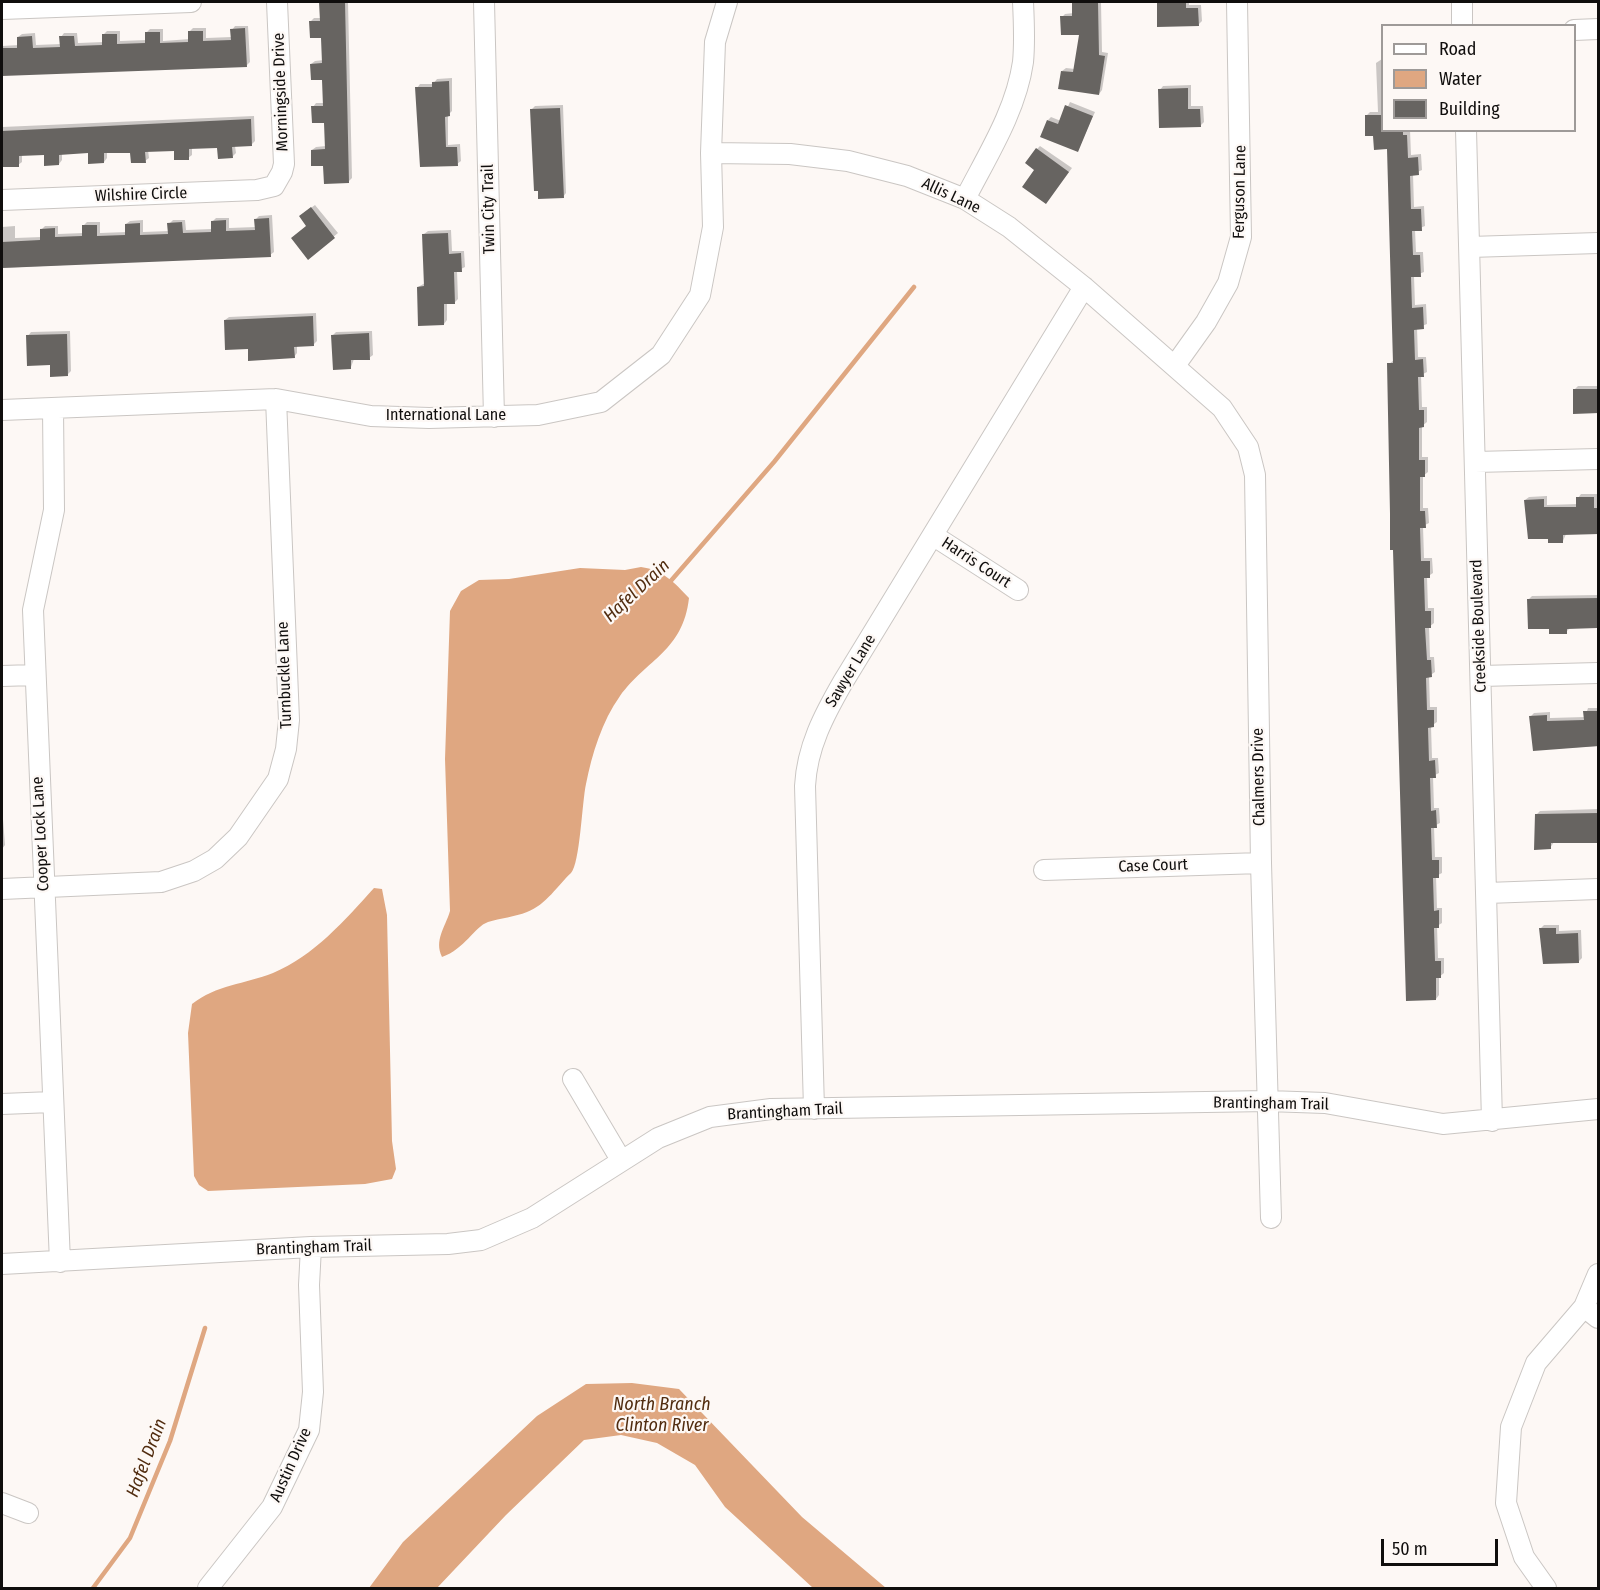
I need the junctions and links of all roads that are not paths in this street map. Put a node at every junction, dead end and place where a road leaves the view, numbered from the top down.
1 (191, 2) edge
2 (277, 2) edge
3 (484, 2) edge
4 (727, 2) edge
5 (1023, 2) edge
6 (1237, 2) edge
7 (1461, 2) edge
8 (2, 9) edge
9 (1462, 24) edge
10 (1599, 29) edge
11 (1576, 30) edge
12 (1466, 132) edge
13 (711, 153) junction
14 (278, 181) joint
15 (965, 199) junction
16 (2, 201) edge
17 (1599, 243) edge
18 (1470, 247) junction
19 (1084, 287) junction
20 (1176, 364) junction
21 (276, 399) junction
22 (52, 408) junction
23 (2, 410) edge
24 (494, 417) junction
25 (1599, 459) edge
26 (1475, 462) junction
27 (934, 536) junction
28 (1018, 590) dead end
29 (1599, 673) edge
30 (34, 675) junction
31 (2, 676) edge
32 (1481, 676) junction
33 (1261, 863) junction
34 (1044, 870) dead end
35 (44, 888) junction
36 (2, 889) edge
37 (1599, 889) edge
38 (1487, 893) junction
39 (573, 1079) dead end
40 (1268, 1101) junction
41 (52, 1102) junction
42 (2, 1104) edge
43 (814, 1109) junction
44 (1599, 1109) edge
45 (1492, 1121) junction
46 (621, 1160) junction
47 (1271, 1218) dead end
48 (311, 1247) junction
49 (60, 1262) junction
50 (2, 1264) edge
51 (1599, 1274) edge
52 (1591, 1312) edge
53 (2, 1503) edge
54 (28, 1512) dead end
55 (208, 1588) edge
56 (1546, 1588) edge

1 - 8 street
2 - 14 street, Morningside Drive
3 - 24 street, Twin City Trail
4 - 13 street, International Lane
5 - 15 street
6 - 20 street, Ferguson Lane
7 - 9 street
10 - 11 street
12 - 18 street, Creekside Boulevard
13 - 15 street, Allis Lane
13 - 24 street, International Lane
14 - 16 street, Wilshire Circle
15 - 19 street, Allis Lane
17 - 18 street
18 - 26 street, Creekside Boulevard
19 - 20 street, Allis Lane
19 - 27 street, Sawyer Lane
20 - 33 street, Chalmers Drive
21 - 22 street, International Lane
21 - 24 street, International Lane
21 - 35 street, Turnbuckle Lane
22 - 23 street, International Lane
22 - 30 street, Cooper Lock Lane
25 - 26 street
26 - 32 street, Creekside Boulevard
27 - 28 street, Harris Court
27 - 43 street, Sawyer Lane
29 - 32 street
30 - 31 street
30 - 35 street, Cooper Lock Lane
32 - 38 street, Creekside Boulevard
33 - 34 street, Case Court
33 - 40 street, Chalmers Drive
35 - 36 street, Turnbuckle Lane
35 - 41 street, Cooper Lock Lane
37 - 38 street
38 - 45 street, Creekside Boulevard
39 - 46 street
40 - 43 street, Brantingham Trail
40 - 45 street, Brantingham Trail
40 - 47 street, Chalmers Drive
41 - 42 street
41 - 49 street, Cooper Lock Lane
43 - 46 street, Brantingham Trail
44 - 45 street, Brantingham Trail
46 - 48 street, Brantingham Trail
48 - 49 street, Brantingham Trail
48 - 55 street, Austin Drive
49 - 50 street, Brantingham Trail
51 - 52 street
52 - 56 street
53 - 54 street

